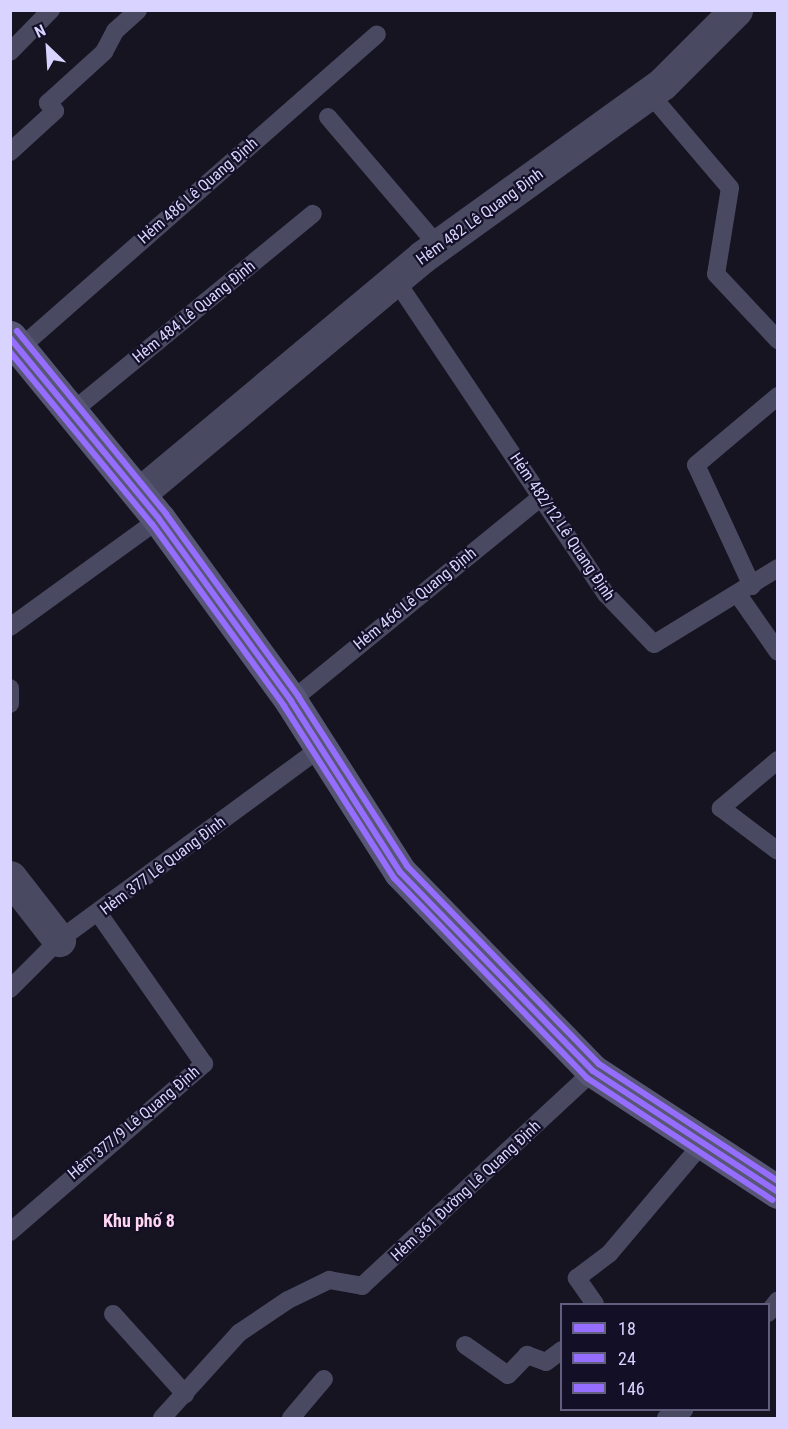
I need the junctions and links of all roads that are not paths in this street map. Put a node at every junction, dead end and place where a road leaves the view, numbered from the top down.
1 (51, 10) edge
2 (138, 10) edge
3 (736, 10) edge
4 (377, 34) dead end
5 (10, 52) edge
6 (650, 94) junction
7 (328, 117) dead end
8 (10, 152) edge
9 (313, 214) dead end
10 (438, 246) junction
11 (397, 282) junction
12 (777, 340) edge
13 (15, 342) edge
14 (777, 396) edge
15 (74, 410) junction
16 (140, 493) junction
17 (540, 498) junction
18 (159, 519) junction
19 (777, 568) edge
20 (745, 591) junction
21 (10, 627) edge
22 (777, 652) edge
23 (10, 688) edge
24 (291, 701) junction
25 (10, 704) edge
26 (320, 747) junction
27 (777, 760) edge
28 (777, 851) edge
29 (10, 877) edge
30 (99, 914) junction
31 (60, 940) junction
32 (10, 989) edge
33 (593, 1071) junction
34 (702, 1144) junction
35 (777, 1192) edge
36 (10, 1232) edge
37 (594, 1303) edge
38 (112, 1314) dead end
39 (465, 1345) dead end
40 (560, 1351) edge
41 (324, 1379) dead end
42 (185, 1394) junction
43 (682, 1411) edge
44 (162, 1419) edge
45 (291, 1419) edge
46 (666, 1419) edge

1 - 5 lane
2 - 8 lane
3 - 6 street, Hẻm 482 Lê Quang Định
4 - 13 lane, Hẻm 486 Lê Quang Định
6 - 10 street, Hẻm 482 Lê Quang Định
6 - 12 lane
7 - 10 lane
9 - 15 lane, Hẻm 484 Lê Quang Định
10 - 11 street, Hẻm 482 Lê Quang Định
11 - 16 street, Hẻm 482 Lê Quang Định
11 - 17 lane, Hẻm 482/12 Lê Quang Định
13 - 15 main road
14 - 20 lane
15 - 16 main road
16 - 18 main road
17 - 20 lane, Hẻm 482/12 Lê Quang Định
17 - 24 lane, Hẻm 466 Lê Quang Định
18 - 21 lane
18 - 24 main road
19 - 20 lane, Hẻm 482/12 Lê Quang Định
20 - 22 lane
23 - 25 lane
24 - 26 main road
26 - 30 lane, Hẻm 377 Lê Quang Định
26 - 33 main road
27 - 28 lane
29 - 31 street
30 - 31 lane, Hẻm 377 Lê Quang Định
30 - 36 lane, Hẻm 377/9 Lê Quang Định
31 - 32 lane, Hẻm 377 Lê Quang Định
33 - 34 main road
33 - 42 lane, Hẻm 361 Đường Lê Quang Định
34 - 35 main road
34 - 37 lane
38 - 42 lane
39 - 40 lane
41 - 45 lane
42 - 44 lane
43 - 46 lane

